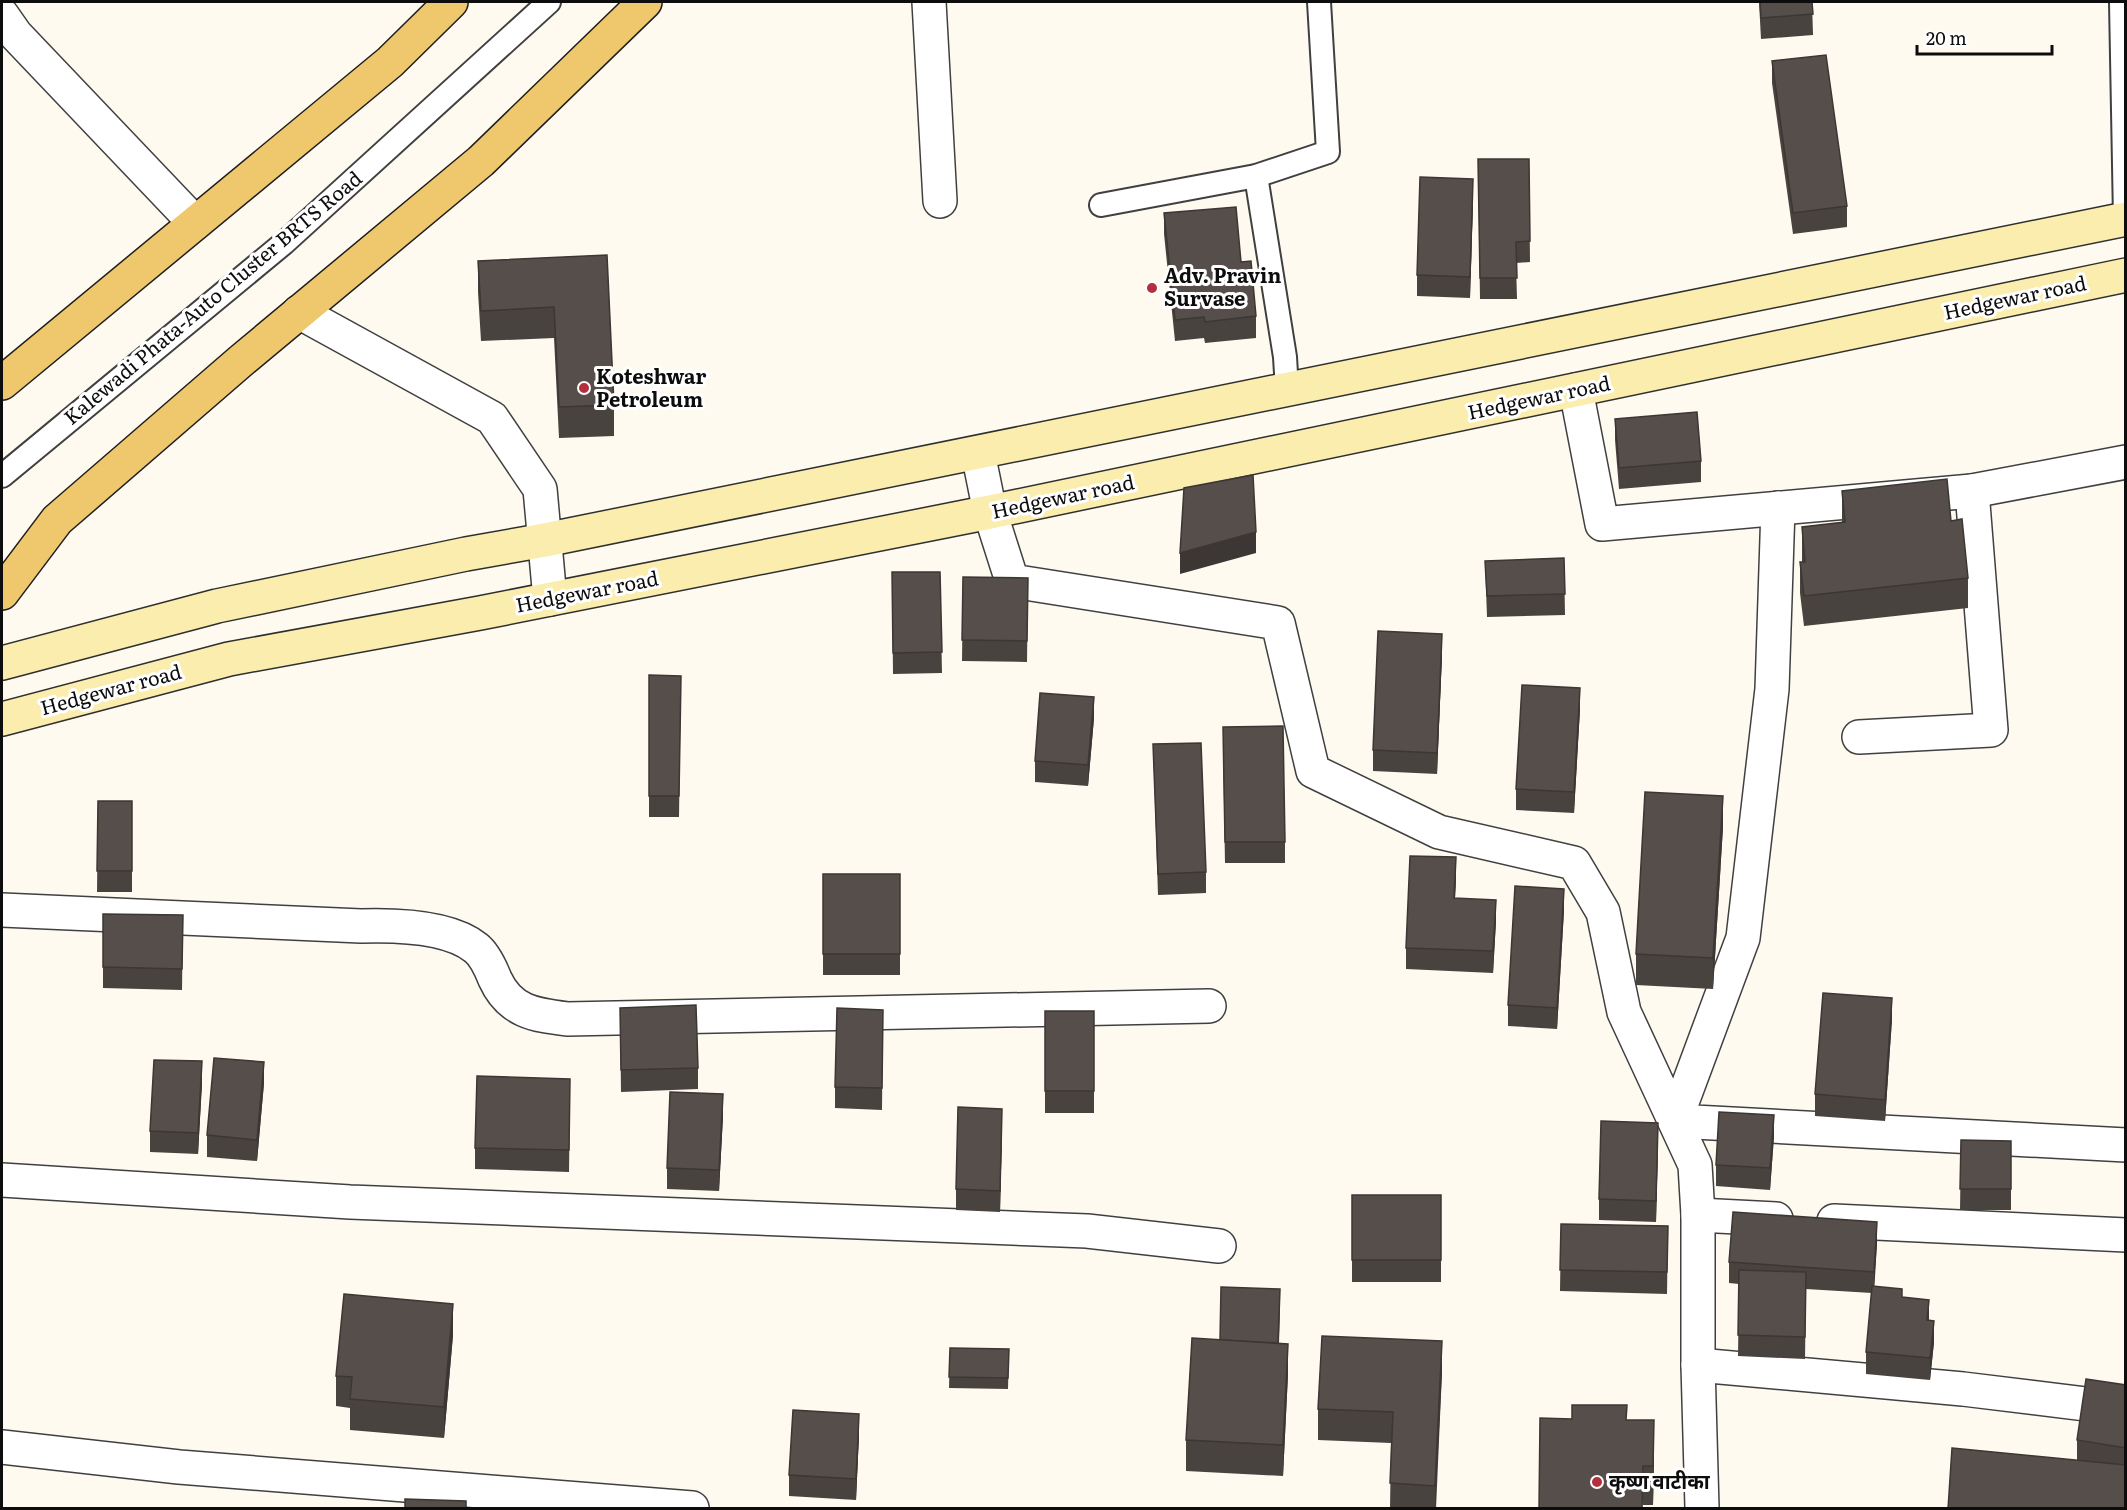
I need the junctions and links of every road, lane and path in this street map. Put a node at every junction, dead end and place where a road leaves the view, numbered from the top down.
1 (451, 2) edge
2 (549, 2) edge
3 (645, 2) edge
4 (929, 2) edge
5 (1319, 2) edge
6 (2121, 2) edge
7 (2, 15) edge
8 (1256, 176) junction
9 (940, 201) dead end
10 (1101, 205) dead end
11 (2125, 219) edge
12 (195, 223) junction
13 (2126, 275) edge
14 (299, 312) junction
15 (2, 383) edge
16 (1287, 390) junction
17 (1576, 390) junction
18 (978, 453) junction
19 (2126, 462) edge
20 (4, 472) edge
21 (1972, 491) junction
22 (1778, 508) junction
23 (990, 512) junction
24 (545, 540) junction
25 (2, 593) edge
26 (550, 599) junction
27 (2, 663) edge
28 (2, 719) edge
29 (1859, 737) dead end
30 (2, 910) edge
31 (1209, 1006) dead end
32 (1675, 1122) junction
33 (2126, 1145) edge
34 (2, 1180) edge
35 (1698, 1215) junction
36 (2126, 1235) edge
37 (1219, 1246) dead end
38 (1698, 1365) junction
39 (2126, 1409) edge
40 (2, 1447) edge
41 (692, 1509) edge
42 (1702, 1509) edge

1 - 12 main road
2 - 20 lane, Kalewadi Phata-Auto Cluster BRTS Road
3 - 14 main road
4 - 9 street
5 - 8 lane
6 - 11 lane
7 - 12 street
8 - 10 lane
8 - 16 lane
11 - 16 main road
12 - 15 main road
13 - 17 main road, Hedgewar road
14 - 24 street
14 - 25 main road
16 - 18 main road
17 - 22 street
17 - 23 main road, Hedgewar road
18 - 23 street
18 - 24 main road
19 - 21 street
21 - 22 street
21 - 29 street
22 - 32 street
23 - 26 main road, Hedgewar road
23 - 32 street
24 - 26 street
24 - 27 main road
26 - 28 main road, Hedgewar road
30 - 31 street
32 - 33 street
32 - 35 street
34 - 37 street
35 - 36 street
35 - 38 street
38 - 39 street
38 - 42 street
40 - 41 street

